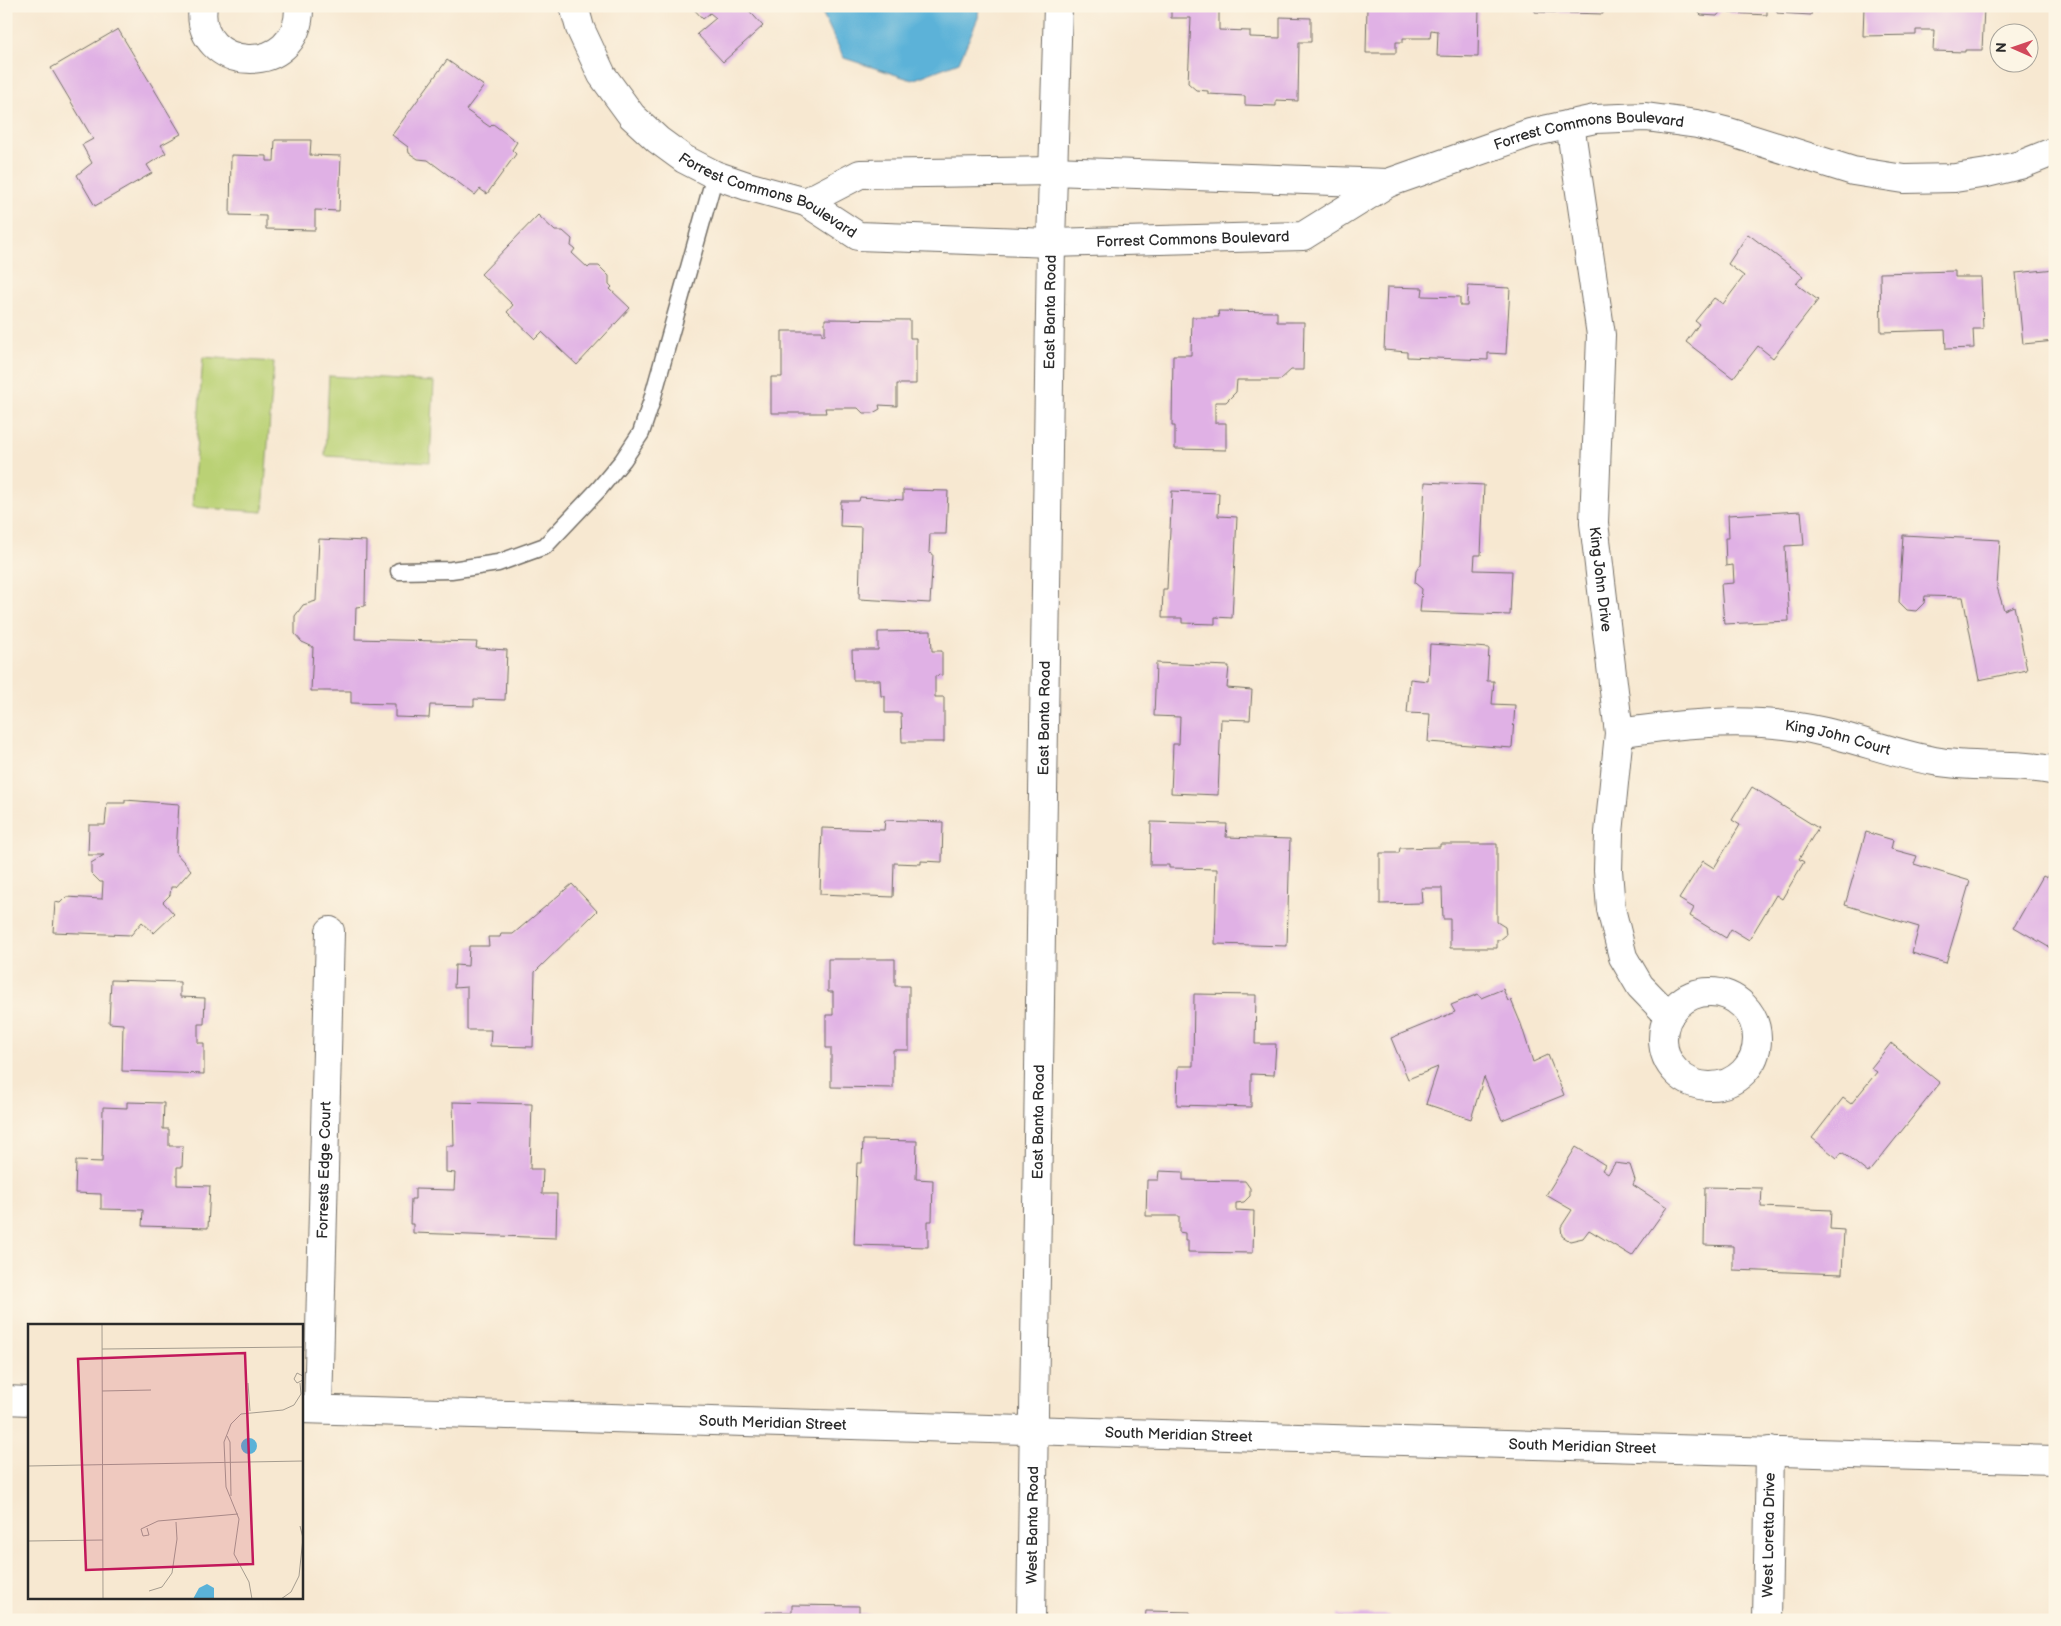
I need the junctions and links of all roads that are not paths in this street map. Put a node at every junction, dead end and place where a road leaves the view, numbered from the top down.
1 (203, 6) edge
2 (299, 6) edge
3 (574, 6) edge
4 (1058, 6) edge
5 (1570, 124) junction
6 (2055, 151) edge
7 (1052, 171) junction
8 (716, 175) junction
9 (1388, 183) junction
10 (806, 202) junction
11 (1050, 243) junction
12 (399, 571) dead end
13 (1619, 734) junction
14 (2055, 771) edge
15 (330, 931) dead end
16 (1669, 1016) dead end
17 (6, 1400) edge
18 (28, 1400) edge
19 (310, 1409) edge
20 (1033, 1430) junction
21 (1770, 1451) junction
22 (2055, 1460) edge
23 (1032, 1620) edge
24 (1767, 1620) edge

1 - 2 street
3 - 8 street, Forrest Commons Boulevard
4 - 7 street, East Banta Road
5 - 6 street, Forrest Commons Boulevard
5 - 9 street, Forrest Commons Boulevard
5 - 13 street, King John Drive
7 - 9 street
7 - 10 street
7 - 11 street, East Banta Road
8 - 10 street, Forrest Commons Boulevard
8 - 12 lane
9 - 11 street, Forrest Commons Boulevard
10 - 11 street, Forrest Commons Boulevard
11 - 20 street, East Banta Road
13 - 14 street, King John Court
13 - 16 street, King John Drive
15 - 19 street, Forrests Edge Court
17 - 18 street
19 - 20 street, South Meridian Street
20 - 21 street, South Meridian Street
20 - 23 street, West Banta Road
21 - 22 street, South Meridian Street
21 - 24 street, West Loretta Drive

